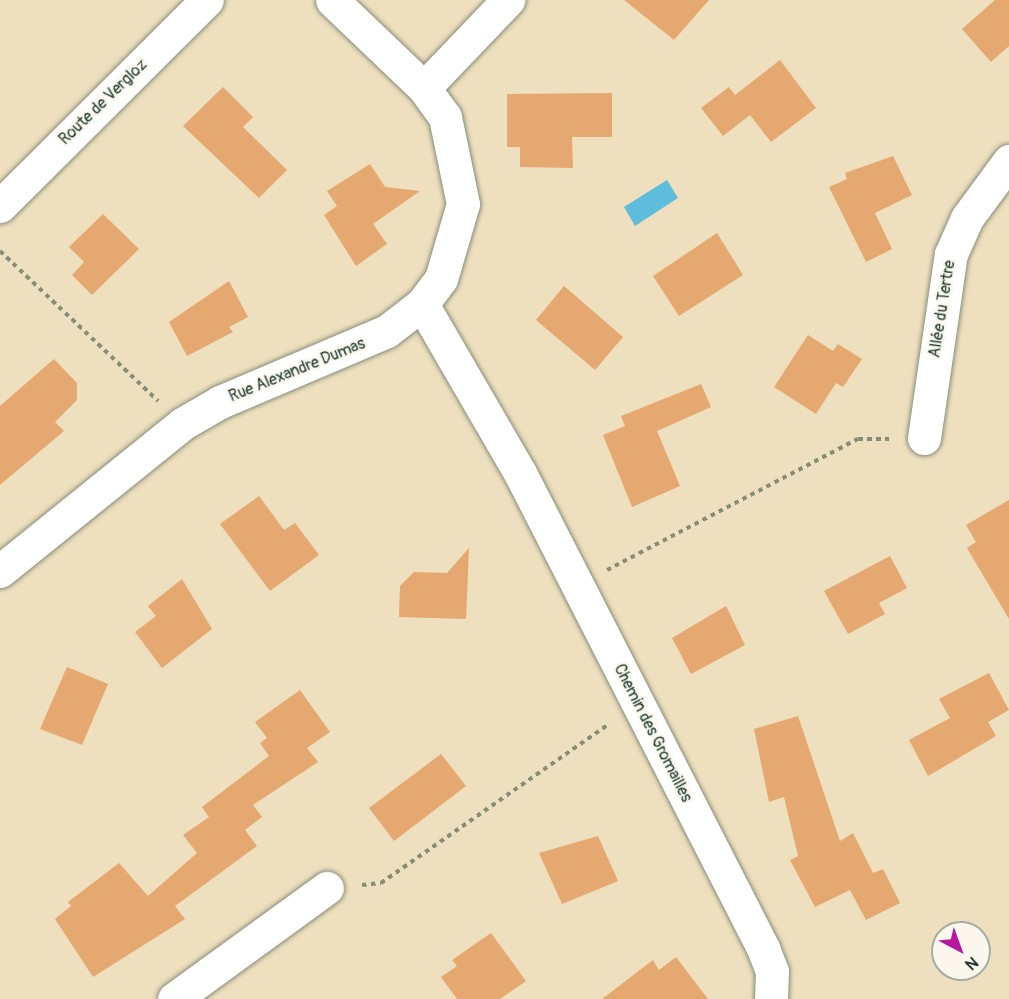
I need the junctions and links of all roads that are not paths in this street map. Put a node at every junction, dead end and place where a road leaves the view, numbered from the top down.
1 (207, 0) edge
2 (332, 0) edge
3 (508, 0) edge
4 (424, 88) junction
5 (1009, 161) edge
6 (0, 206) edge
7 (422, 304) junction
8 (924, 438) road end
9 (0, 571) edge
10 (327, 888) road end
11 (174, 999) edge
12 (771, 999) edge

1 - 6 street, Route de Vergloz
2 - 4 street, Rue Alexandre Dumas
3 - 4 street
4 - 7 street, Rue Alexandre Dumas
5 - 8 street, Allée du Tertre
7 - 9 street, Rue Alexandre Dumas
7 - 12 street, Chemin des Gromailles
10 - 11 street

